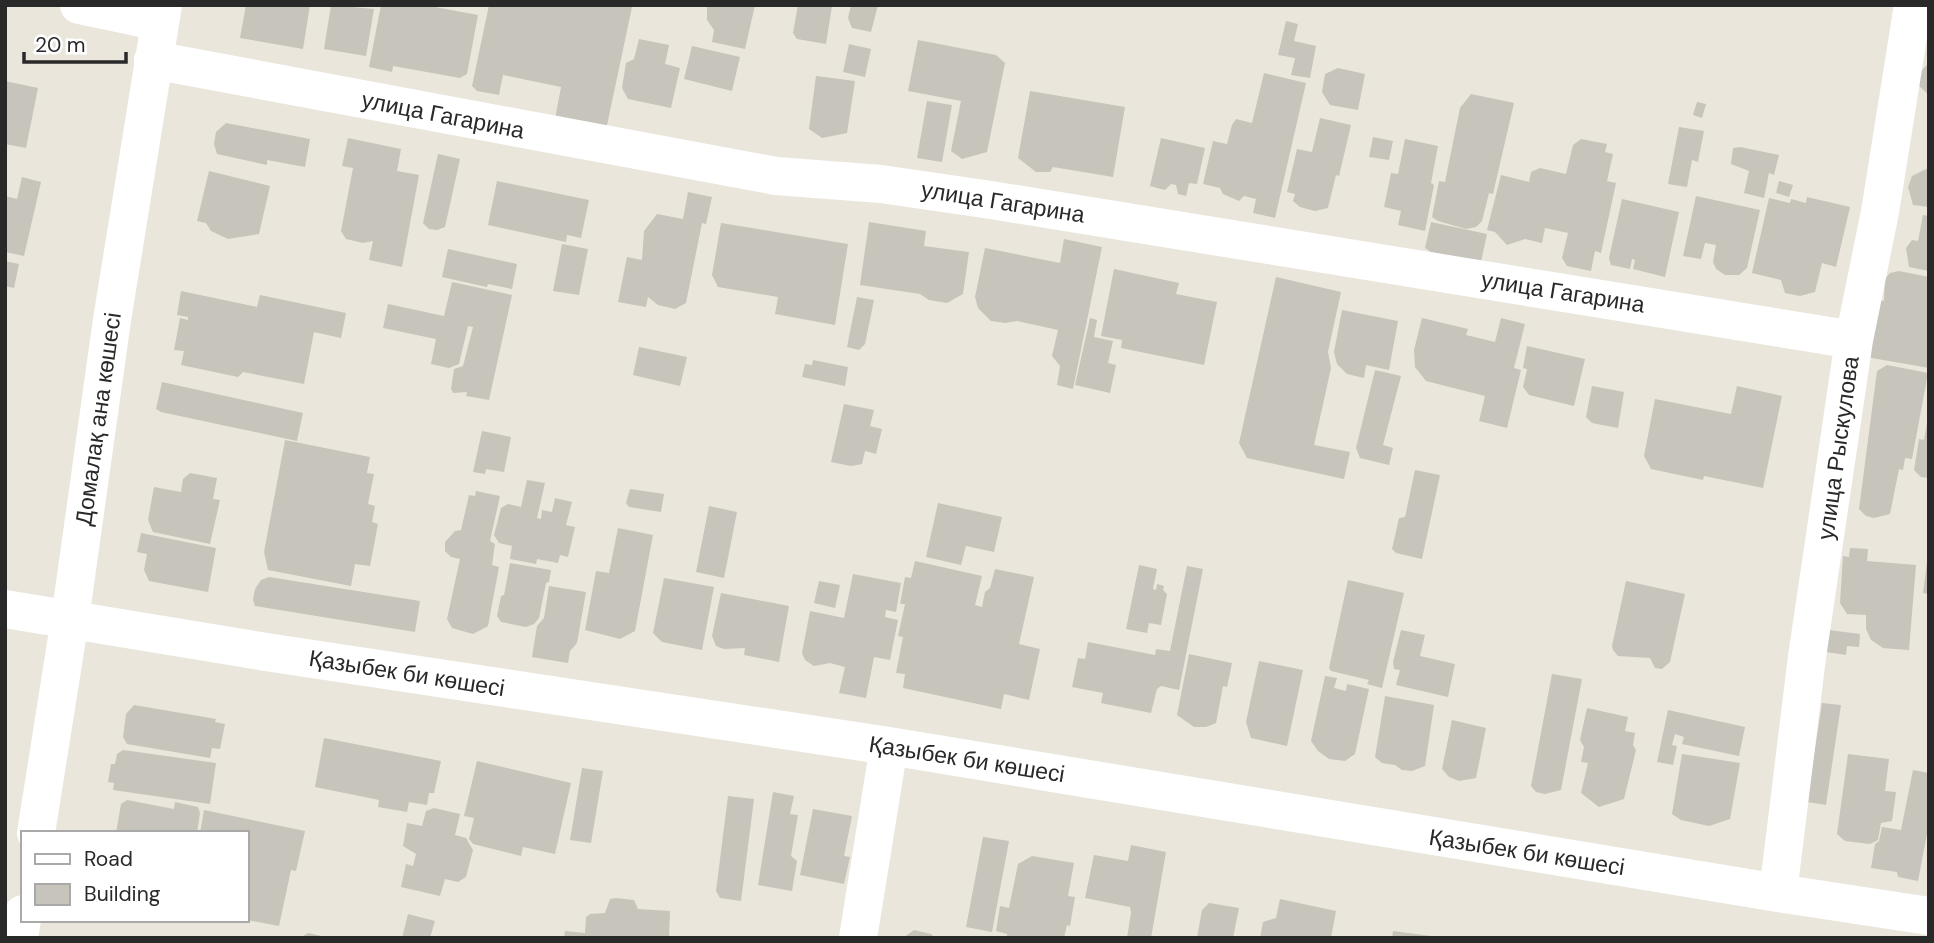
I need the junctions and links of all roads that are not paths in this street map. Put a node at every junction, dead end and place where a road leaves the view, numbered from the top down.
1 (79, 5) edge
2 (1913, 5) edge
3 (162, 14) edge
4 (153, 60) junction
5 (1854, 340) junction
6 (5, 608) edge
7 (70, 619) junction
8 (889, 746) junction
9 (36, 831) edge
10 (1777, 893) junction
11 (1929, 916) edge
12 (859, 938) edge

1 - 3 street
2 - 5 street, улица Рыскулова
3 - 4 street, Домалақ ана көшесі
4 - 5 street, улица Гагарина
4 - 7 street, Домалақ ана көшесі
5 - 10 street, улица Рыскулова
6 - 7 street, Қазыбек би көшесі
7 - 8 street, Қазыбек би көшесі
7 - 9 street, Домалақ ана көшесі
8 - 10 street, Қазыбек би көшесі
8 - 12 street
10 - 11 street, Қазыбек би көшесі

